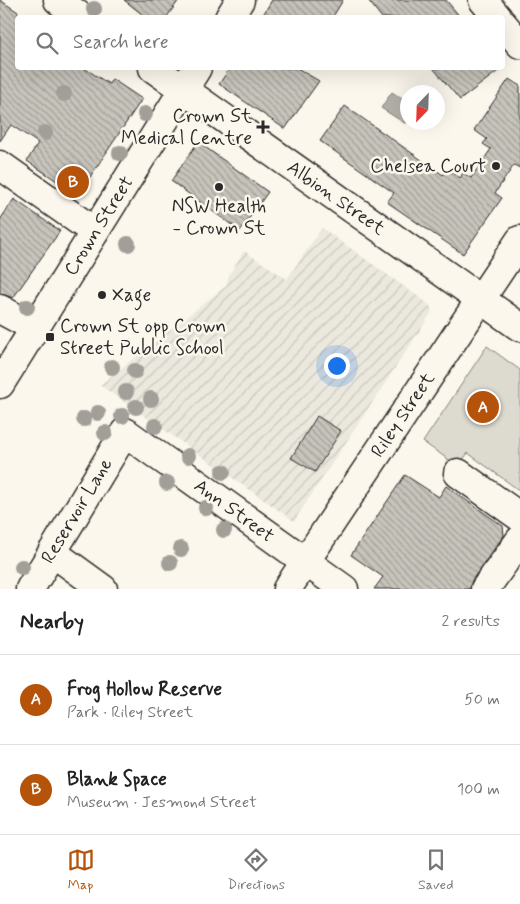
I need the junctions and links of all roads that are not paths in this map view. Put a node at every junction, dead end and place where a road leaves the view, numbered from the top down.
1 (58, 0) edge
2 (240, 0) edge
3 (484, 0) edge
4 (78, 15) edge
5 (231, 15) edge
6 (496, 15) edge
7 (505, 26) edge
8 (520, 44) edge
9 (161, 70) edge
10 (191, 78) edge
11 (0, 164) edge
12 (95, 232) junction
13 (520, 240) edge
14 (480, 300) junction
15 (0, 309) edge
16 (520, 327) edge
17 (35, 328) junction
18 (0, 384) edge
19 (125, 432) joint
20 (458, 473) dead end
21 (520, 517) edge
22 (520, 540) edge
23 (52, 552) junction
24 (305, 562) junction
25 (30, 589) edge
26 (103, 589) edge
27 (287, 589) edge
28 (344, 589) edge
29 (485, 589) edge

1 - 4 street
2 - 5 street
3 - 6 street
7 - 8 street
9 - 10 street, Albion Street
10 - 12 street, Crown Street
10 - 14 street, Albion Street
11 - 12 street
12 - 17 street, Crown Street
13 - 14 street, Riley Street
14 - 16 street, Albion Street
14 - 24 street, Riley Street
15 - 17 street
17 - 18 street, Crown Street
19 - 23 street, Reservoir Lane
19 - 24 street, Ann Street
20 - 21 street
22 - 29 street
23 - 25 street, Reservoir Lane
23 - 26 street
24 - 27 street, Riley Street
24 - 28 street, Ann Street

